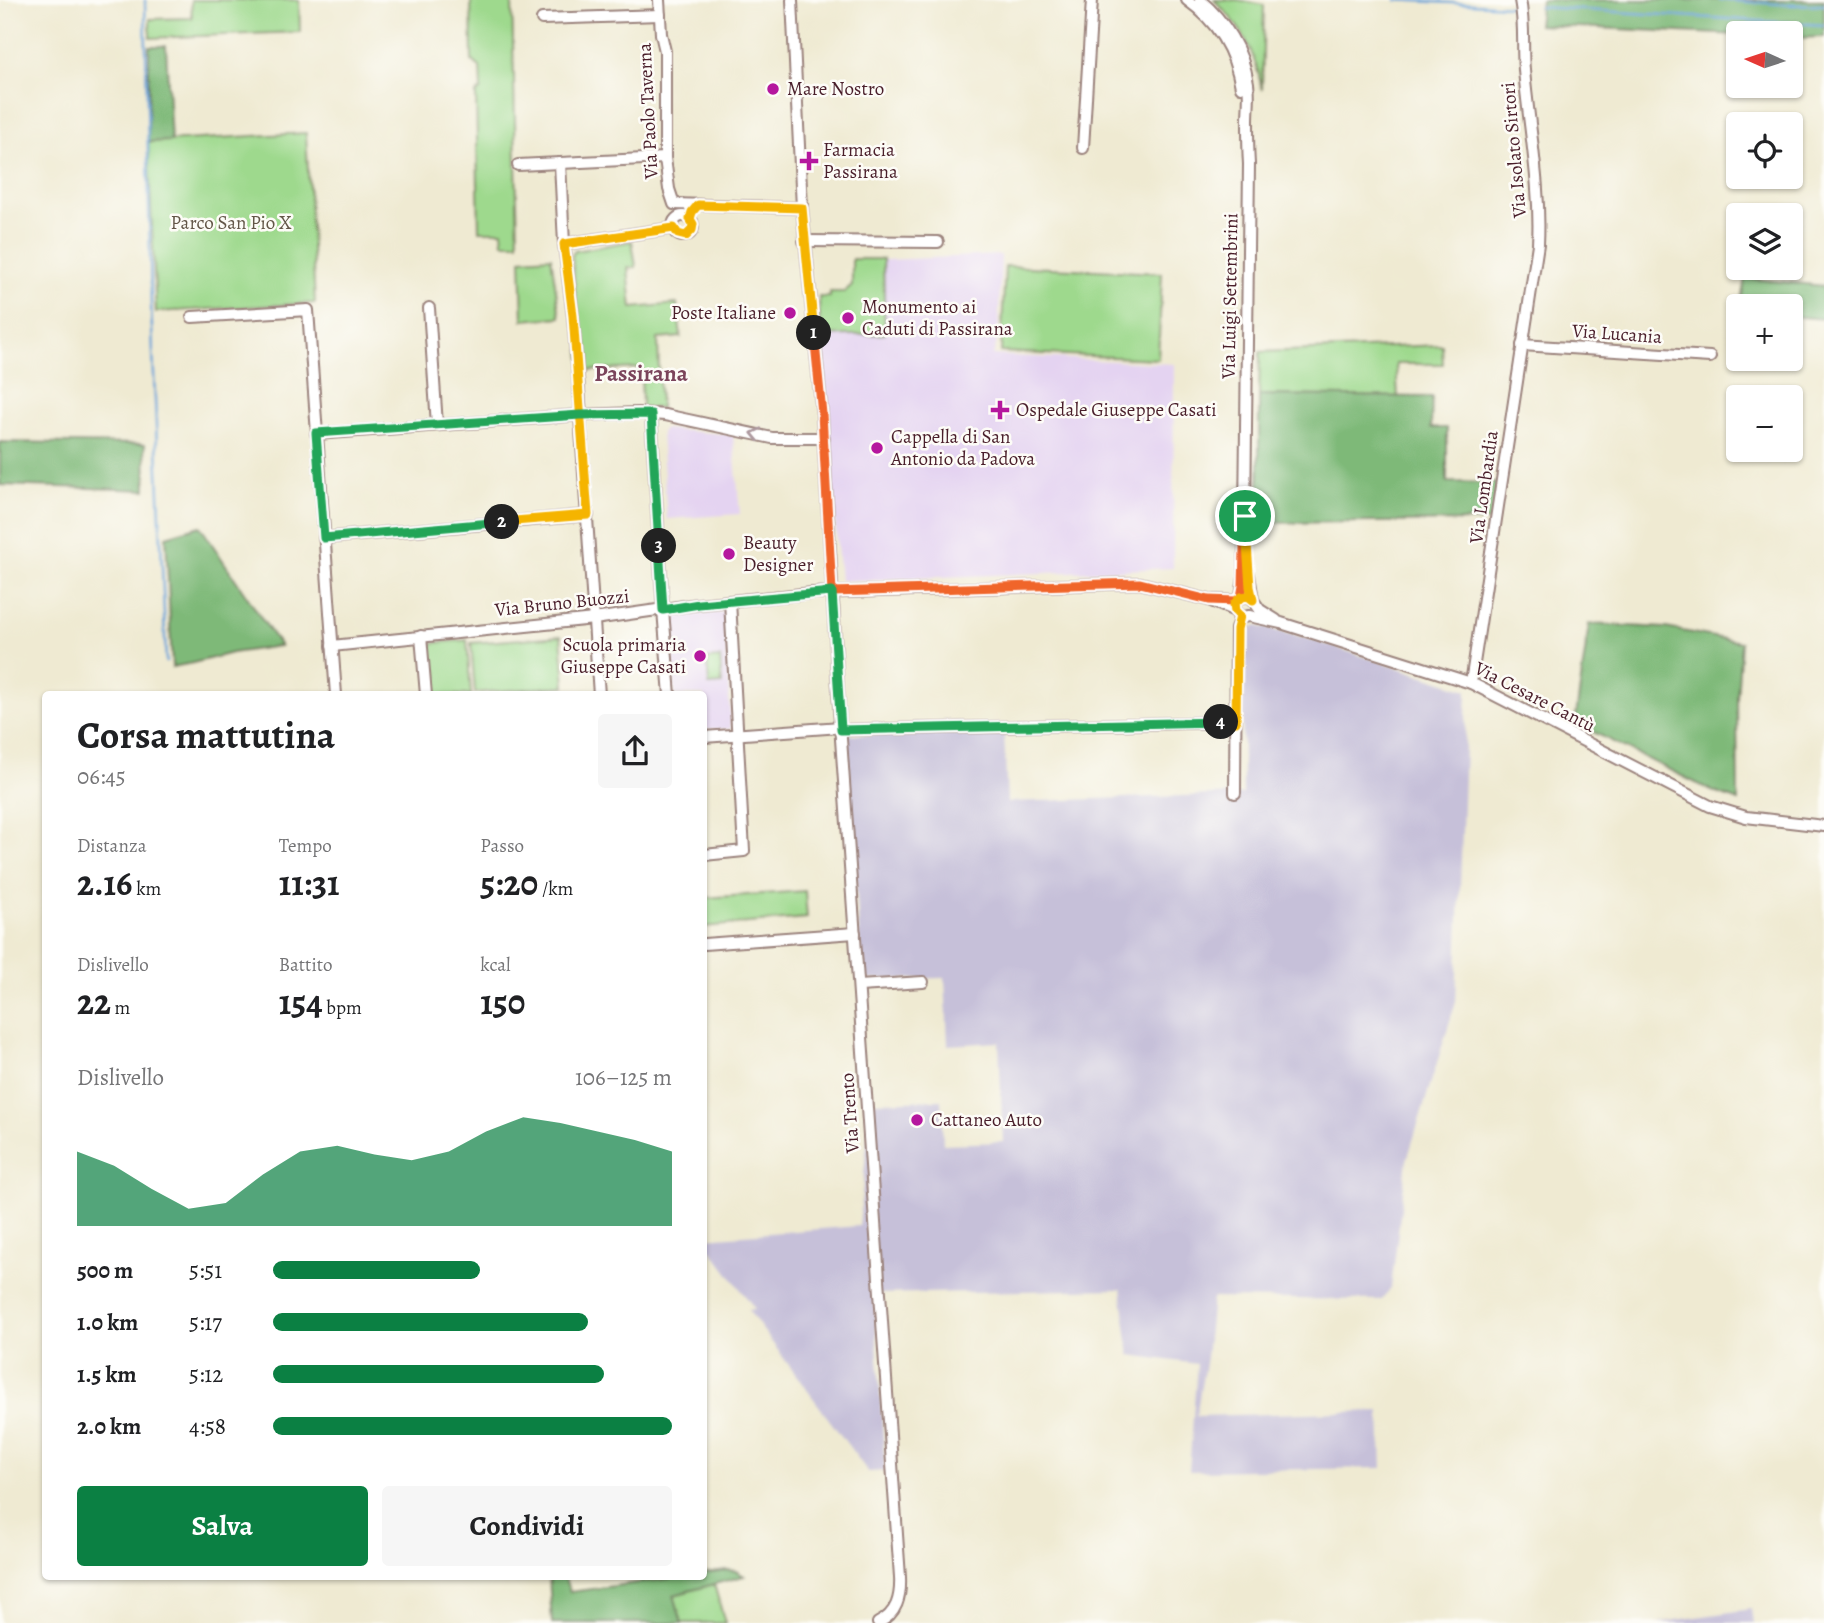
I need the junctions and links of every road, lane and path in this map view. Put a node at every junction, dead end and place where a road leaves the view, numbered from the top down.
1 (659, 0) edge
2 (792, 0) edge
3 (1092, 0) edge
4 (1187, 0) edge
5 (1200, 0) edge
6 (1520, 0) edge
7 (660, 15) junction
8 (542, 19) dead end
9 (1248, 118) junction
10 (1083, 148) dead end
11 (666, 158) junction
12 (560, 163) junction
13 (518, 165) dead end
14 (674, 204) junction
15 (698, 205) junction
16 (802, 208) junction
17 (682, 221) junction
18 (804, 242) junction
19 (939, 242) dead end
20 (564, 244) junction
21 (1530, 296) joint
22 (429, 308) dead end
23 (192, 317) dead end
24 (1522, 345) junction
25 (1710, 357) dead end
26 (651, 414) junction
27 (580, 415) junction
28 (437, 425) junction
29 (316, 433) junction
30 (824, 438) junction
31 (588, 515) junction
32 (1245, 516) junction
33 (324, 538) junction
34 (832, 592) junction
35 (730, 601) junction
36 (1254, 602) junction
37 (1240, 608) junction
38 (663, 610) junction
39 (594, 619) junction
40 (1281, 623) junction
41 (421, 636) junction
42 (332, 646) junction
43 (1471, 682) junction
44 (336, 691) edge
45 (426, 691) edge
46 (599, 691) edge
47 (670, 691) edge
48 (1236, 722) junction
49 (841, 729) junction
50 (738, 735) junction
51 (707, 737) edge
52 (1235, 793) dead end
53 (1824, 826) edge
54 (707, 855) edge
55 (855, 933) junction
56 (707, 944) edge
57 (923, 982) dead end
58 (859, 986) junction
59 (878, 1623) edge

1 - 7 street, Via Paolo Taverna
2 - 16 street, Via Trento
3 - 10 street
4 - 9 street, Via Luigi Settembrini
5 - 9 street, Via Luigi Settembrini
6 - 21 street, Via Isolato Sirtori
7 - 8 street, Via Paolo Taverna
7 - 11 street, Via Paolo Taverna
9 - 32 street, Via Luigi Settembrini
11 - 12 street
11 - 14 street, Via Paolo Taverna
12 - 13 street
12 - 20 street
14 - 15 street, Via Paolo Taverna
14 - 17 street, Via Paolo Taverna
15 - 16 street, Via Paolo Taverna
15 - 17 street
16 - 18 street, Via Trento
17 - 20 street
18 - 19 street
18 - 30 street, Via Trento
20 - 27 street
21 - 24 street, Via Lombardia
22 - 28 street
23 - 29 street
24 - 25 street, Via Lucania
24 - 43 street, Via Lombardia
26 - 27 street
30 -> 26 street
26 - 38 street
27 - 28 street
27 - 31 street
28 - 29 street
29 - 33 street
30 - 34 street, Via Trento
31 - 33 street
31 - 39 street
32 - 36 street, Via Luigi Settembrini
32 - 37 street, Via Luigi Settembrini
33 - 42 street
34 - 35 street, Via Bruno Buozzi
34 - 37 street, Via Cesare Cantù
34 - 49 street, Via Trento
35 - 38 street, Via Bruno Buozzi
35 - 50 street
36 - 37 street
36 - 37 street
36 - 40 street, Via Cesare Cantù
37 - 40 street, Via Cesare Cantù
37 - 48 street, Via Luigi Settembrini
38 - 39 street, Via Bruno Buozzi
38 - 47 street
39 - 41 street, Via Bruno Buozzi
39 - 46 street
40 - 43 street, Via Cesare Cantù
41 - 42 street, Via Bruno Buozzi
41 - 45 street
42 - 44 street
43 - 53 street, Via Cesare Cantù
48 - 49 street
48 - 52 street, Via Luigi Settembrini
49 - 50 street
49 - 55 street, Via Trento
50 - 51 street
50 - 54 street
55 - 56 street
55 - 58 street, Via Trento
57 - 58 street
58 - 59 street, Via Trento

